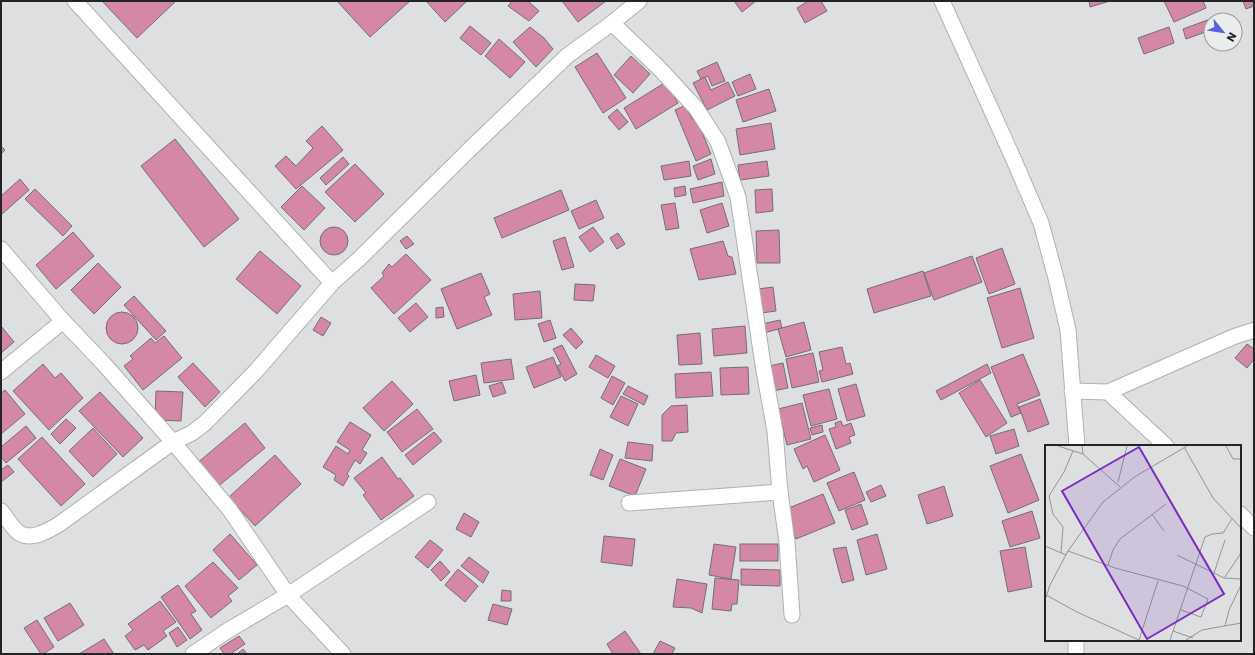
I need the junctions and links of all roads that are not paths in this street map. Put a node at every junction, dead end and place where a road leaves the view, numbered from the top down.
1 (75, 1) edge
2 (639, 1) edge
3 (942, 1) edge
4 (612, 23) junction
5 (1, 249) edge
6 (332, 282) junction
7 (63, 321) junction
8 (1254, 330) edge
9 (1, 372) edge
10 (1072, 391) junction
11 (1108, 392) junction
12 (173, 442) junction
13 (1077, 445) edge
14 (1165, 445) edge
15 (780, 492) junction
16 (428, 502) dead end
17 (629, 503) dead end
18 (1, 511) edge
19 (1241, 515) edge
20 (1254, 528) edge
21 (288, 595) junction
22 (792, 615) dead end
23 (1076, 641) edge
24 (192, 654) edge
25 (343, 654) edge
26 (1076, 654) edge

1 - 6 street
2 - 4 street
3 - 10 street
4 - 6 street
4 - 15 street
5 - 7 street
6 - 12 street
7 - 9 street
7 - 12 street
8 - 11 street
10 - 11 street
10 - 13 street
11 - 14 street
12 - 18 street
12 - 21 street
15 - 17 street
15 - 22 street
16 - 21 street
19 - 20 street
21 - 24 street
21 - 25 street
23 - 26 street

